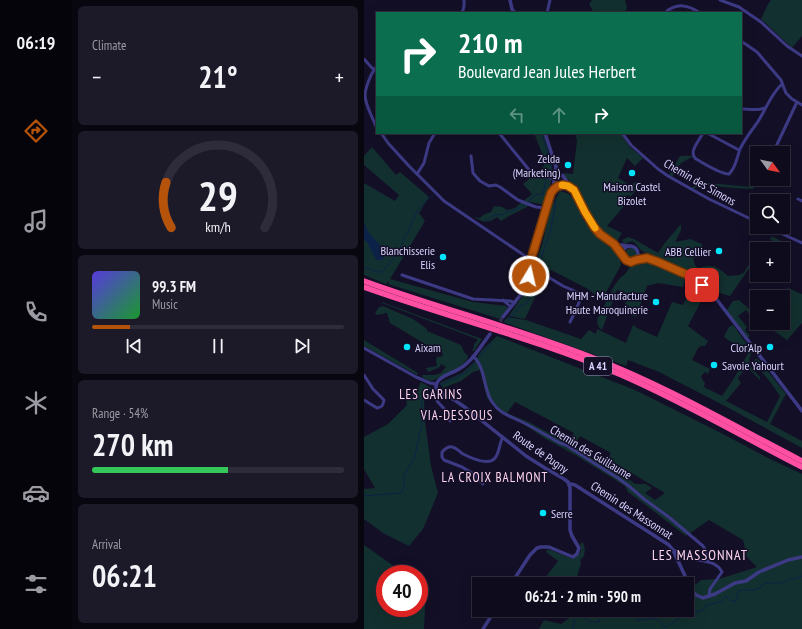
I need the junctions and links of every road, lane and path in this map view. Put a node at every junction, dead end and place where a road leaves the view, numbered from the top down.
1 (464, 0) edge
2 (510, 0) edge
3 (550, 0) edge
4 (720, 0) edge
5 (462, 12) edge
6 (514, 12) edge
7 (547, 12) edge
8 (666, 12) edge
9 (698, 12) edge
10 (742, 42) edge
11 (802, 56) edge
12 (364, 59) edge
13 (374, 68) edge
14 (782, 84) junction
15 (784, 88) junction
16 (774, 93) junction
17 (797, 102) junction
18 (802, 105) edge
19 (765, 107) junction
20 (742, 109) edge
21 (759, 110) junction
22 (761, 116) junction
23 (376, 127) edge
24 (382, 134) edge
25 (434, 134) edge
26 (500, 134) edge
27 (545, 134) edge
28 (623, 134) edge
29 (702, 134) edge
30 (709, 134) edge
31 (775, 146) edge
32 (740, 150) junction
33 (471, 156) dead end
34 (556, 166) junction
35 (418, 174) junction
36 (561, 175) junction
37 (554, 179) junction
38 (565, 179) junction
39 (560, 185) junction
40 (574, 190) junction
41 (551, 193) junction
42 (798, 199) dead end
43 (802, 201) edge
44 (546, 208) junction
45 (750, 219) edge
46 (782, 234) edge
47 (802, 243) edge
48 (614, 244) junction
49 (628, 246) junction
50 (638, 254) junction
51 (623, 255) junction
52 (647, 258) junction
53 (531, 260) junction
54 (636, 260) junction
55 (533, 269) junction
56 (402, 275) dead end
57 (364, 281) edge
58 (364, 287) edge
59 (503, 300) junction
60 (514, 303) junction
61 (511, 307) junction
62 (503, 317) tunnel mouth
63 (570, 322) dead end
64 (490, 334) dead end
65 (364, 348) edge
66 (476, 359) junction
67 (364, 375) edge
68 (436, 384) junction
69 (441, 393) junction
70 (364, 400) edge
71 (802, 411) edge
72 (450, 421) dead end
73 (503, 437) junction
74 (802, 461) edge
75 (802, 468) edge
76 (483, 484) dead end
77 (569, 486) junction
78 (673, 550) junction
79 (802, 557) edge
80 (708, 561) junction
81 (516, 577) edge
82 (709, 595) junction
83 (491, 617) edge
84 (483, 629) edge

1 - 5 street
2 - 6 street
3 - 7 street
4 - 11 street
8 - 9 street
10 - 14 street
12 - 13 street
13 - 23 street
14 - 15 street
14 - 16 street
15 - 16 street
15 - 17 street
16 - 19 street
17 - 18 street
17 - 31 street
19 - 21 street
19 - 22 street
20 - 21 street
21 - 22 street
22 - 32 street
24 - 35 street
25 - 35 street
26 - 37 street
27 - 34 street
28 - 45 street, Chemin des Simons
29 - 32 street
30 - 32 street
33 - 44 street
34 - 36 street
34 - 37 street
35 - 53 street
36 - 37 street
36 - 38 street
37 - 39 street
37 - 41 street
38 - 39 street
38 - 40 street
39 - 40 street
39 - 41 street
40 - 48 street
41 - 44 street
42 - 43 street
44 - 53 street
46 - 47 street
48 - 49 street
48 - 51 street
49 - 50 street
49 - 51 street
50 - 52 street
50 - 54 street
51 - 54 street
52 - 54 street
52 - 71 street
53 - 55 street
55 - 60 street
55 - 63 street
56 - 59 street
57 - 74 highway, A 41
58 - 75 highway, A 41
59 - 60 street
59 - 61 street
60 - 61 street
61 - 62 street
64 - 66 street
65 - 68 street
66 - 68 street
66 - 80 street, Chemin des Guillaume
67 - 70 street
68 - 69 street
69 - 72 street
69 - 73 street, Route de Pugny
73 - 76 street
73 - 77 street, Route de Pugny
77 - 78 street, Chemin des Massonnat
77 - 81 street, Route de Pugny
78 - 80 street
78 - 82 street, Chemin des Massonnat
79 - 82 street
80 - 82 street
83 - 84 street

